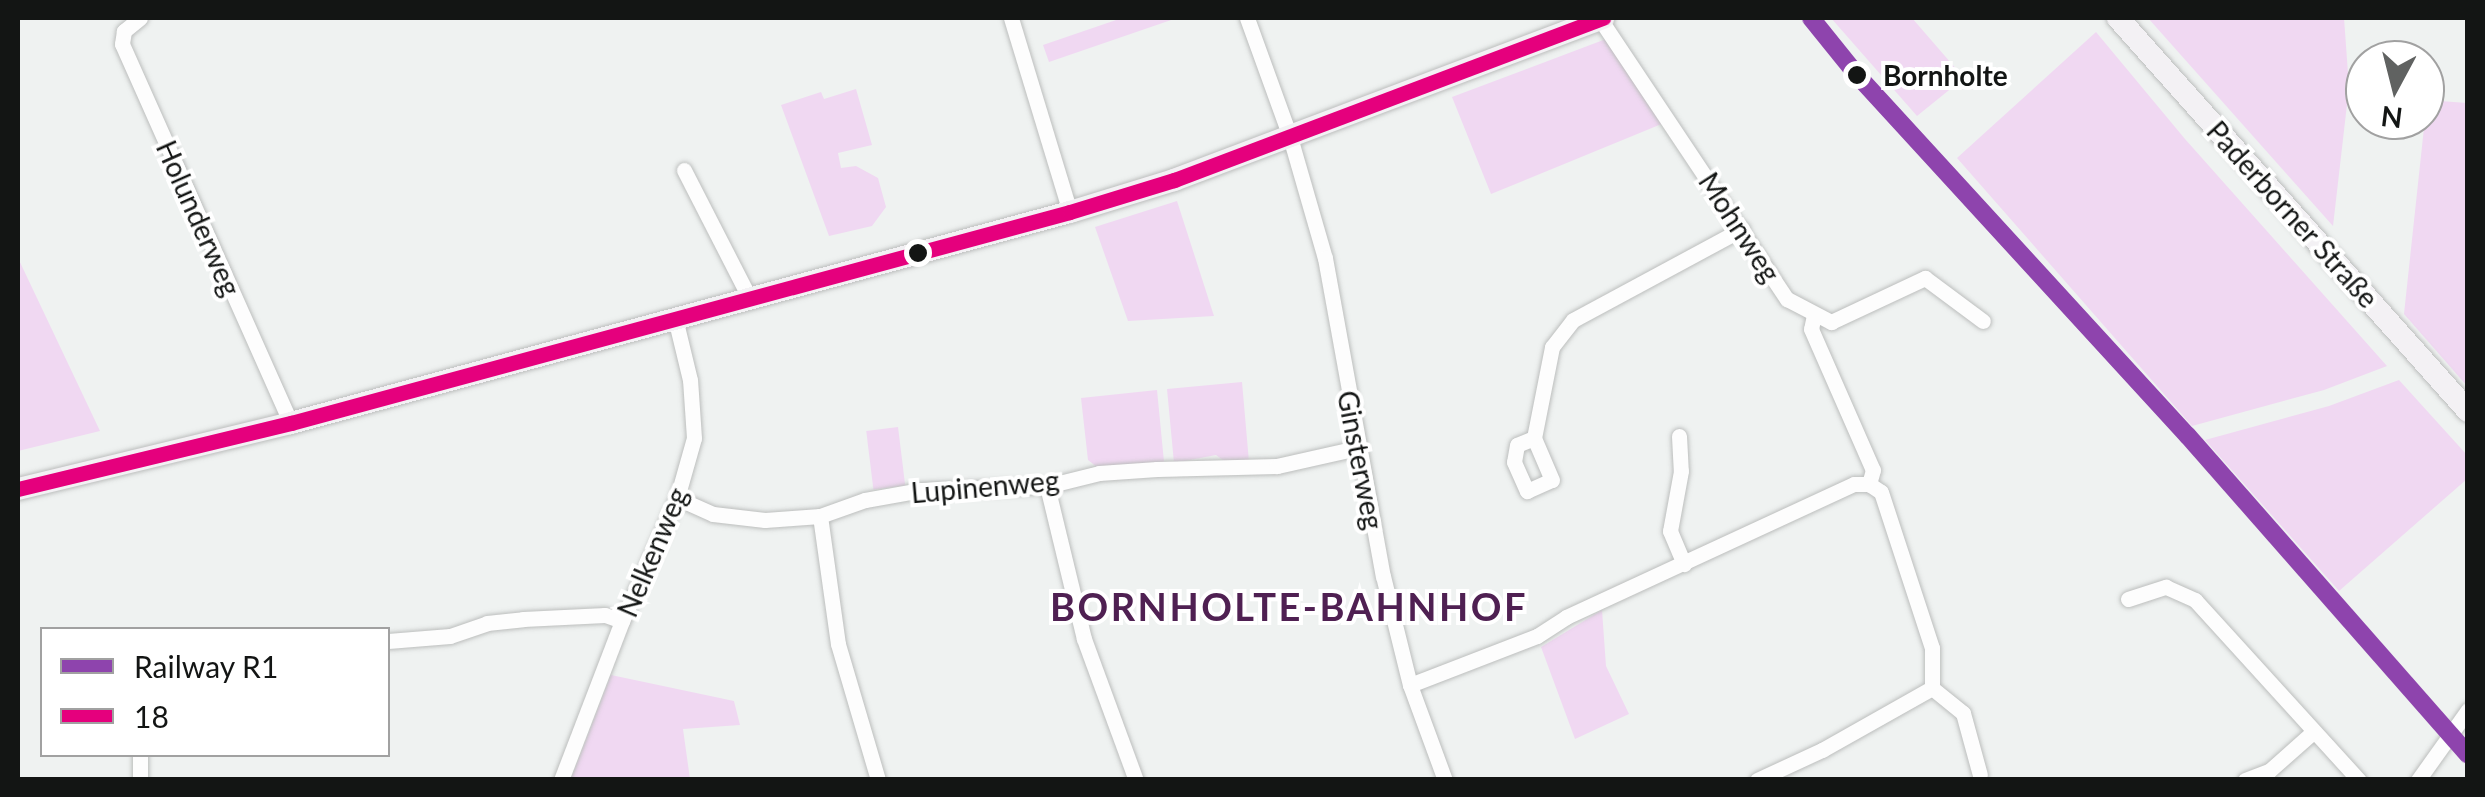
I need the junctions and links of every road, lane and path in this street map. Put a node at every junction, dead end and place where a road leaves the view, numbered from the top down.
1 (140, 18) edge
2 (1012, 18) edge
3 (1248, 18) edge
4 (1602, 18) edge
5 (2118, 18) edge
6 (1290, 137) junction
7 (684, 170) dead end
8 (1070, 212) junction
9 (1742, 229) junction
10 (750, 298) junction
11 (1814, 314) junction
12 (675, 318) junction
13 (1983, 321) dead end
14 (2468, 411) edge
15 (291, 423) junction
16 (1679, 436) dead end
17 (1534, 438) dead end
18 (1358, 448) junction
19 (1869, 484) junction
20 (1047, 486) junction
21 (18, 489) edge
22 (677, 498) junction
23 (820, 516) junction
24 (1684, 564) junction
25 (2128, 599) dead end
26 (622, 621) junction
27 (390, 641) edge
28 (1410, 685) junction
29 (1932, 688) junction
30 (2468, 710) edge
31 (2313, 732) junction
32 (1980, 775) dead end
33 (562, 780) edge
34 (878, 780) edge
35 (1136, 780) edge
36 (1445, 780) edge
37 (1757, 780) edge
38 (2245, 780) edge
39 (2359, 780) edge
40 (2418, 780) edge

1 - 15 street, Holunderweg
2 - 8 street
3 - 6 street, Ginsterweg
4 - 6 street
4 - 9 street, Mohnweg
5 - 14 street, Paderborner Straße
6 - 8 street
6 - 18 street, Ginsterweg
7 - 10 street
8 - 10 street
9 - 11 street, Mohnweg
9 - 17 street
10 - 12 street
11 - 13 street
11 - 19 street
12 - 15 street
12 - 22 street, Nelkenweg
15 - 21 street
16 - 24 street
18 - 20 street, Lupinenweg
18 - 28 street, Ginsterweg
19 - 24 street
19 - 29 street
20 - 23 street, Lupinenweg
20 - 35 street
22 - 23 street, Lupinenweg
22 - 26 street, Nelkenweg
23 - 34 street
24 - 28 street
25 - 31 street
26 - 27 street
26 - 33 street, Nelkenweg
28 - 36 street, Ginsterweg
29 - 32 street
29 - 37 street
30 - 40 street
31 - 38 street
31 - 39 street

